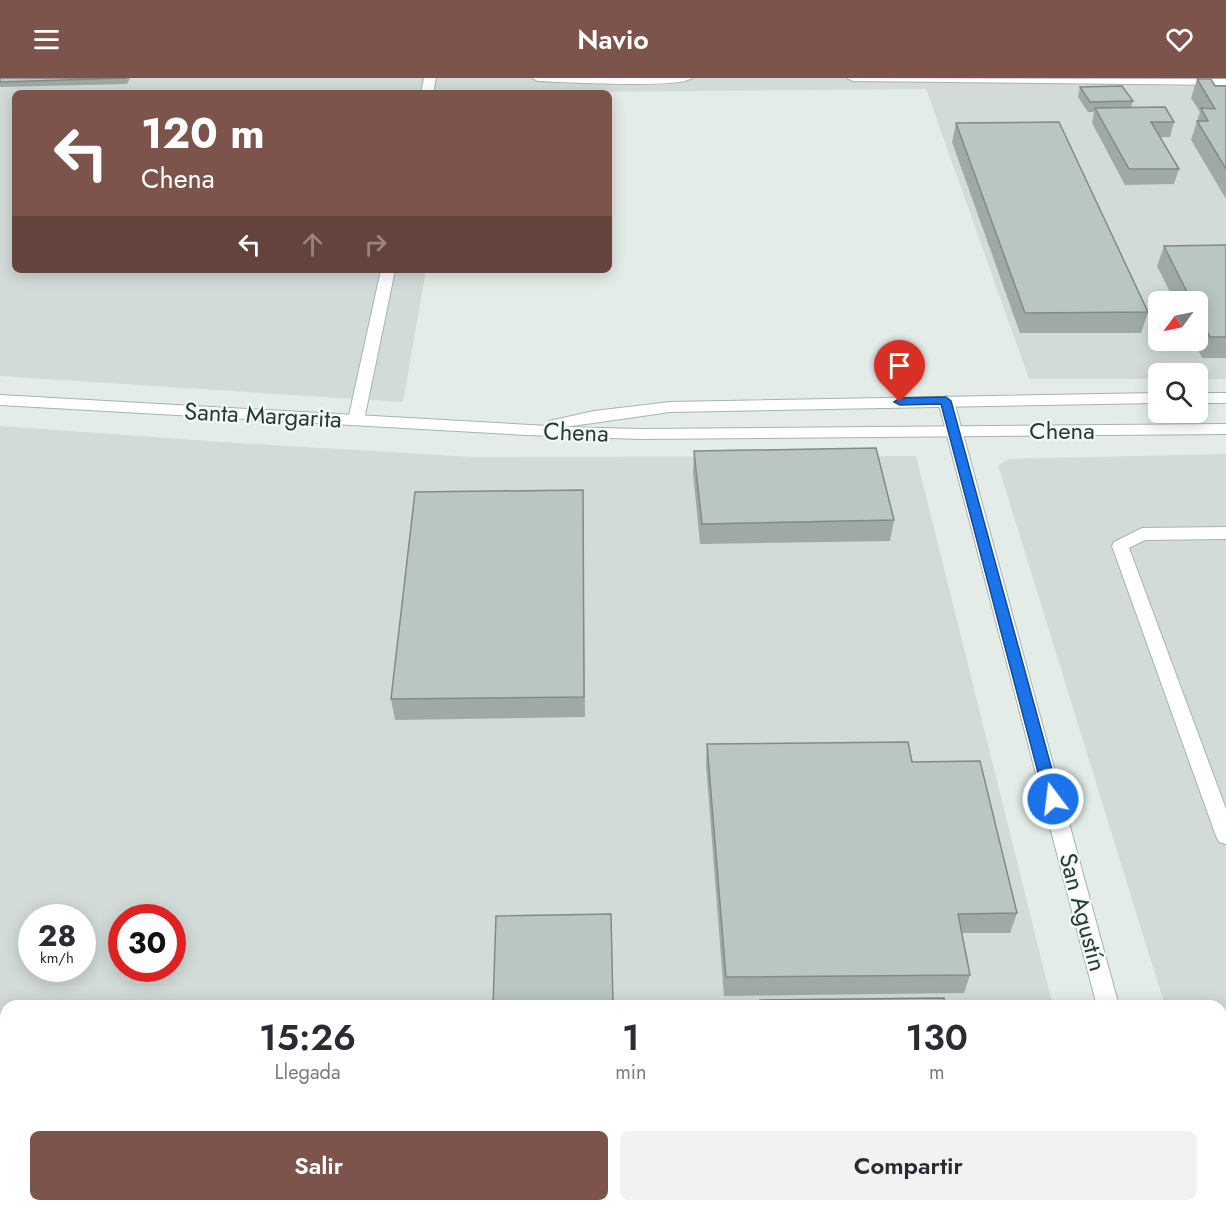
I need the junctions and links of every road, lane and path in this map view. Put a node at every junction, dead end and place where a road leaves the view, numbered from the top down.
1 (538, 78) edge
2 (686, 78) edge
3 (853, 78) edge
4 (1226, 82) edge
5 (387, 273) edge
6 (1148, 398) edge
7 (1208, 398) edge
8 (1226, 398) edge
9 (0, 400) edge
10 (946, 401) junction
11 (356, 420) junction
12 (1226, 429) edge
13 (525, 430) junction
14 (954, 431) junction
15 (1226, 533) edge
16 (1226, 836) edge
17 (1106, 1000) edge

1 - 2 street
3 - 4 street
5 - 11 street
6 - 10 street, Chena
7 - 8 street
9 - 11 street, Santa Margarita
10 - 13 street, Chena
10 - 14 street, San Agustín
11 - 13 street, Santa Margarita
12 - 14 street, Chena
13 - 14 street, Chena
14 - 17 street, San Agustín
15 - 16 street

